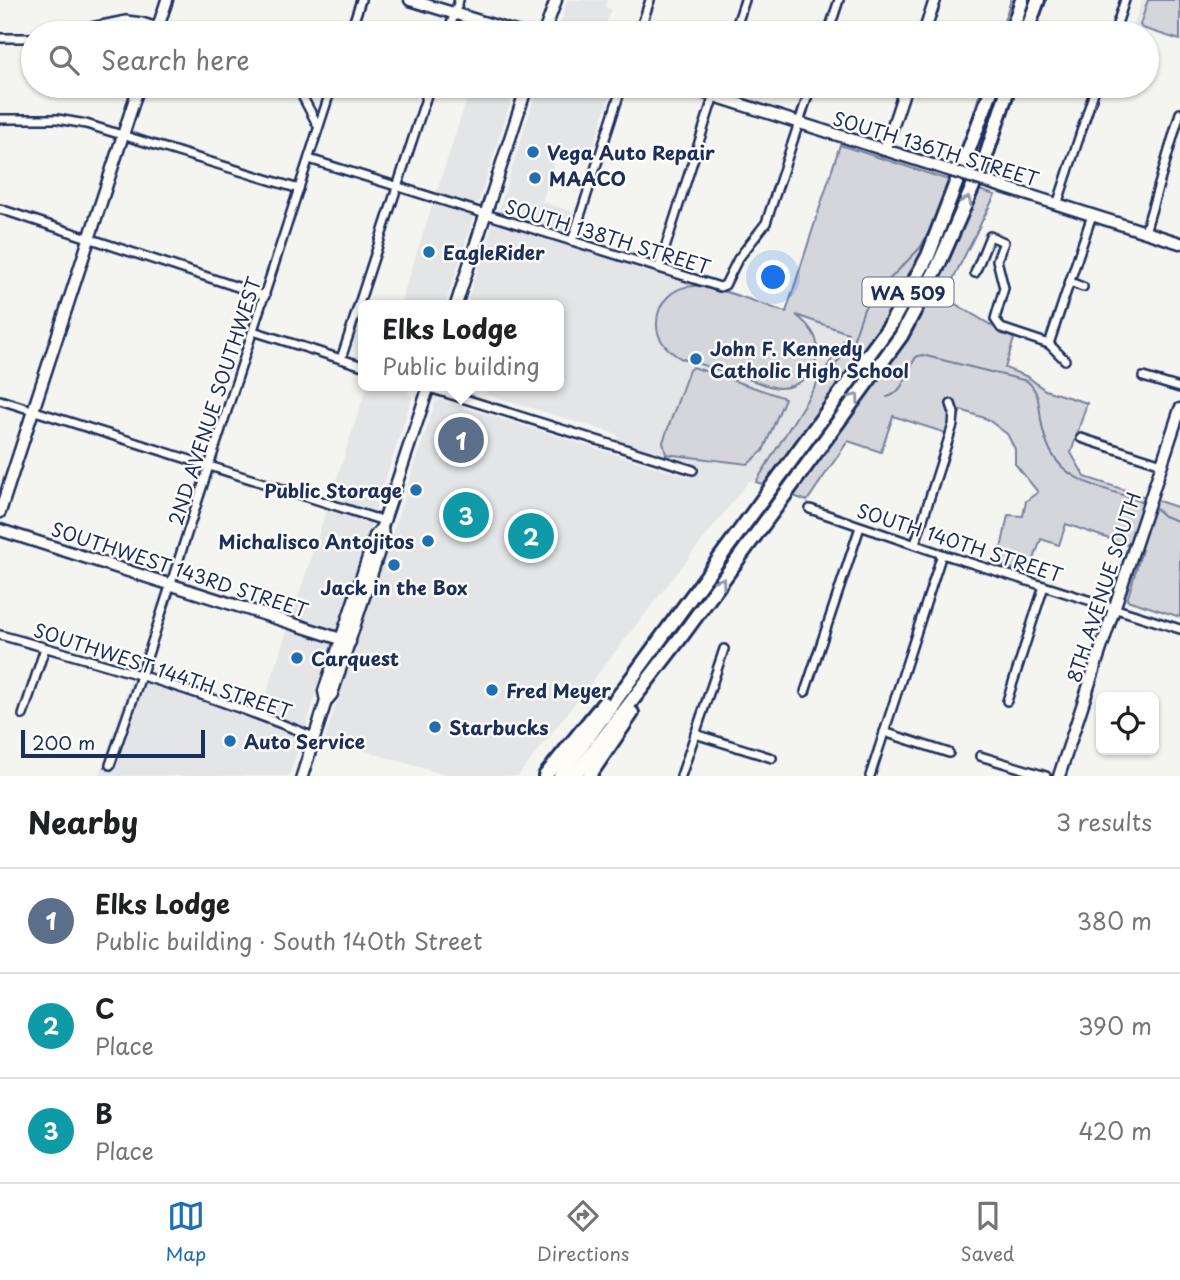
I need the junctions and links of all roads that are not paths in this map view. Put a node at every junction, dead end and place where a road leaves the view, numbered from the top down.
1 (167, 0) edge
2 (361, 0) edge
3 (410, 0) edge
4 (459, 0) edge
5 (556, 0) edge
6 (650, 0) edge
7 (745, 0) edge
8 (839, 0) edge
9 (935, 0) edge
10 (1023, 0) edge
11 (1038, 0) edge
12 (1125, 0) edge
13 (454, 14) junction
14 (160, 21) edge
15 (354, 21) edge
16 (452, 21) edge
17 (478, 21) edge
18 (548, 21) edge
19 (643, 21) edge
20 (738, 21) edge
21 (832, 21) edge
22 (928, 21) edge
23 (1015, 21) edge
24 (1031, 21) edge
25 (1118, 21) edge
26 (0, 38) edge
27 (21, 38) edge
28 (134, 98) edge
29 (303, 98) edge
30 (328, 98) edge
31 (426, 98) edge
32 (523, 98) edge
33 (618, 98) edge
34 (714, 98) edge
35 (734, 98) edge
36 (807, 98) edge
37 (902, 98) edge
38 (988, 98) edge
39 (1005, 98) edge
40 (1092, 98) edge
41 (1180, 113) edge
42 (0, 119) edge
43 (799, 124) junction
44 (319, 127) junction
45 (122, 134) junction
46 (885, 150) junction
47 (309, 159) junction
48 (397, 188) junction
49 (299, 189) junction
50 (1057, 205) junction
51 (0, 209) edge
52 (486, 214) junction
53 (1092, 215) junction
54 (1145, 232) junction
55 (89, 237) junction
56 (572, 241) junction
57 (1180, 243) edge
58 (659, 267) junction
59 (975, 273) dead end
60 (1069, 282) junction
61 (1083, 287) dead end
62 (265, 296) junction
63 (360, 300) edge
64 (458, 300) edge
65 (358, 307) edge
66 (253, 331) junction
67 (1049, 344) junction
68 (341, 359) junction
69 (1065, 360) dead end
70 (358, 364) edge
71 (1143, 377) dead end
72 (1180, 387) edge
73 (425, 391) edge
74 (443, 391) edge
75 (0, 400) edge
76 (951, 404) dead end
77 (1180, 409) edge
78 (33, 410) junction
79 (1082, 438) dead end
80 (1162, 464) junction
81 (208, 466) junction
82 (692, 470) dead end
83 (810, 509) dead end
84 (0, 512) edge
85 (383, 524) junction
86 (860, 527) junction
87 (0, 530) edge
88 (915, 544) junction
89 (942, 554) junction
90 (170, 584) junction
91 (1044, 586) junction
92 (693, 595) junction
93 (1115, 608) junction
94 (1180, 629) edge
95 (0, 635) edge
96 (681, 637) junction
97 (346, 641) junction
98 (45, 648) junction
99 (724, 649) dead end
100 (141, 676) junction
101 (805, 692) dead end
102 (1007, 701) dead end
103 (23, 715) dead end
104 (884, 732) junction
105 (695, 733) junction
106 (314, 737) junction
107 (949, 753) dead end
108 (980, 756) dead end
109 (772, 758) dead end
110 (110, 765) dead end
111 (302, 776) edge
112 (545, 776) edge
113 (560, 776) edge
114 (573, 776) edge
115 (589, 776) edge
116 (681, 776) edge
117 (870, 776) edge
118 (1046, 776) edge
119 (1059, 776) edge

1 - 14 street
2 - 15 street
3 - 13 street
4 - 13 street
5 - 18 street
6 - 19 street
7 - 20 street
8 - 21 street
9 - 22 street
10 - 23 highway
11 - 24 highway
12 - 25 street
13 - 16 street
13 - 17 street
26 - 27 street
28 - 45 street
29 - 44 street
30 - 44 street, 2ND AVENUE SOUTHWEST
31 - 48 street
32 - 52 street
33 - 56 street
34 - 58 street
35 - 43 street, SOUTH 136TH STREET
36 - 43 street
37 - 46 street
38 - 92 highway, WA 509
96 -> 39 highway, WA 509
40 - 50 street
41 - 54 street
42 - 45 street
43 - 46 street, SOUTH 136TH STREET
43 - 58 street, SOUTH 138TH STREET
44 - 47 street, 2ND AVENUE SOUTHWEST
45 - 49 street
45 - 55 street
46 - 50 street, SOUTH 136TH STREET, bridge
47 - 48 street, SOUTH 138TH STREET
47 - 49 street, 2ND AVENUE SOUTHWEST
48 - 52 street, SOUTH 138TH STREET
48 - 63 street
49 - 62 street, 2ND AVENUE SOUTHWEST
50 - 53 street, SOUTH 136TH STREET
51 - 55 street
52 - 56 street, SOUTH 138TH STREET
52 - 64 street
53 - 54 street, SOUTH 136TH STREET
53 - 60 street
54 - 57 street, SOUTH 136TH STREET
55 - 62 street
55 - 78 street
56 - 58 street, SOUTH 138TH STREET
59 - 67 street
60 - 61 street
60 - 67 street
62 - 66 street, 2ND AVENUE SOUTHWEST
65 - 68 street
66 - 68 street
66 - 81 street, 2ND AVENUE SOUTHWEST
67 - 69 street
68 - 70 street
71 - 72 street
73 - 85 street
74 - 82 street
75 - 78 street
76 - 88 street
77 - 80 street, 8TH AVENUE SOUTH
78 - 81 street
78 - 84 street
79 - 80 street
80 - 93 street, 8TH AVENUE SOUTH
81 - 85 street
81 - 90 street, 2ND AVENUE SOUTHWEST
83 - 86 street, SOUTH 140TH STREET
85 - 97 street
86 - 88 street, SOUTH 140TH STREET
86 - 101 street
87 - 90 street, SOUTHWEST 143RD STREET
88 - 89 street, SOUTH 140TH STREET
89 - 91 street, SOUTH 140TH STREET
89 - 104 street
90 - 97 street, SOUTHWEST 143RD STREET
90 - 100 street, 2ND AVENUE SOUTHWEST
91 - 93 street, SOUTH 140TH STREET
91 - 102 street
92 - 112 highway
92 - 113 highway, WA 509
93 - 94 street, SOUTH 140TH STREET
93 - 119 street, 8TH AVENUE SOUTH
95 - 98 street, SOUTHWEST 144TH STREET
96 - 114 highway, WA 509
96 - 115 highway
97 - 106 street
98 - 100 street, SOUTHWEST 144TH STREET
98 - 103 street
99 - 105 street
100 - 106 street, SOUTHWEST 144TH STREET
100 - 110 street, 2ND AVENUE SOUTHWEST
104 - 107 street
104 - 117 street
105 - 109 street
105 - 116 street
106 - 111 street
108 - 118 street

